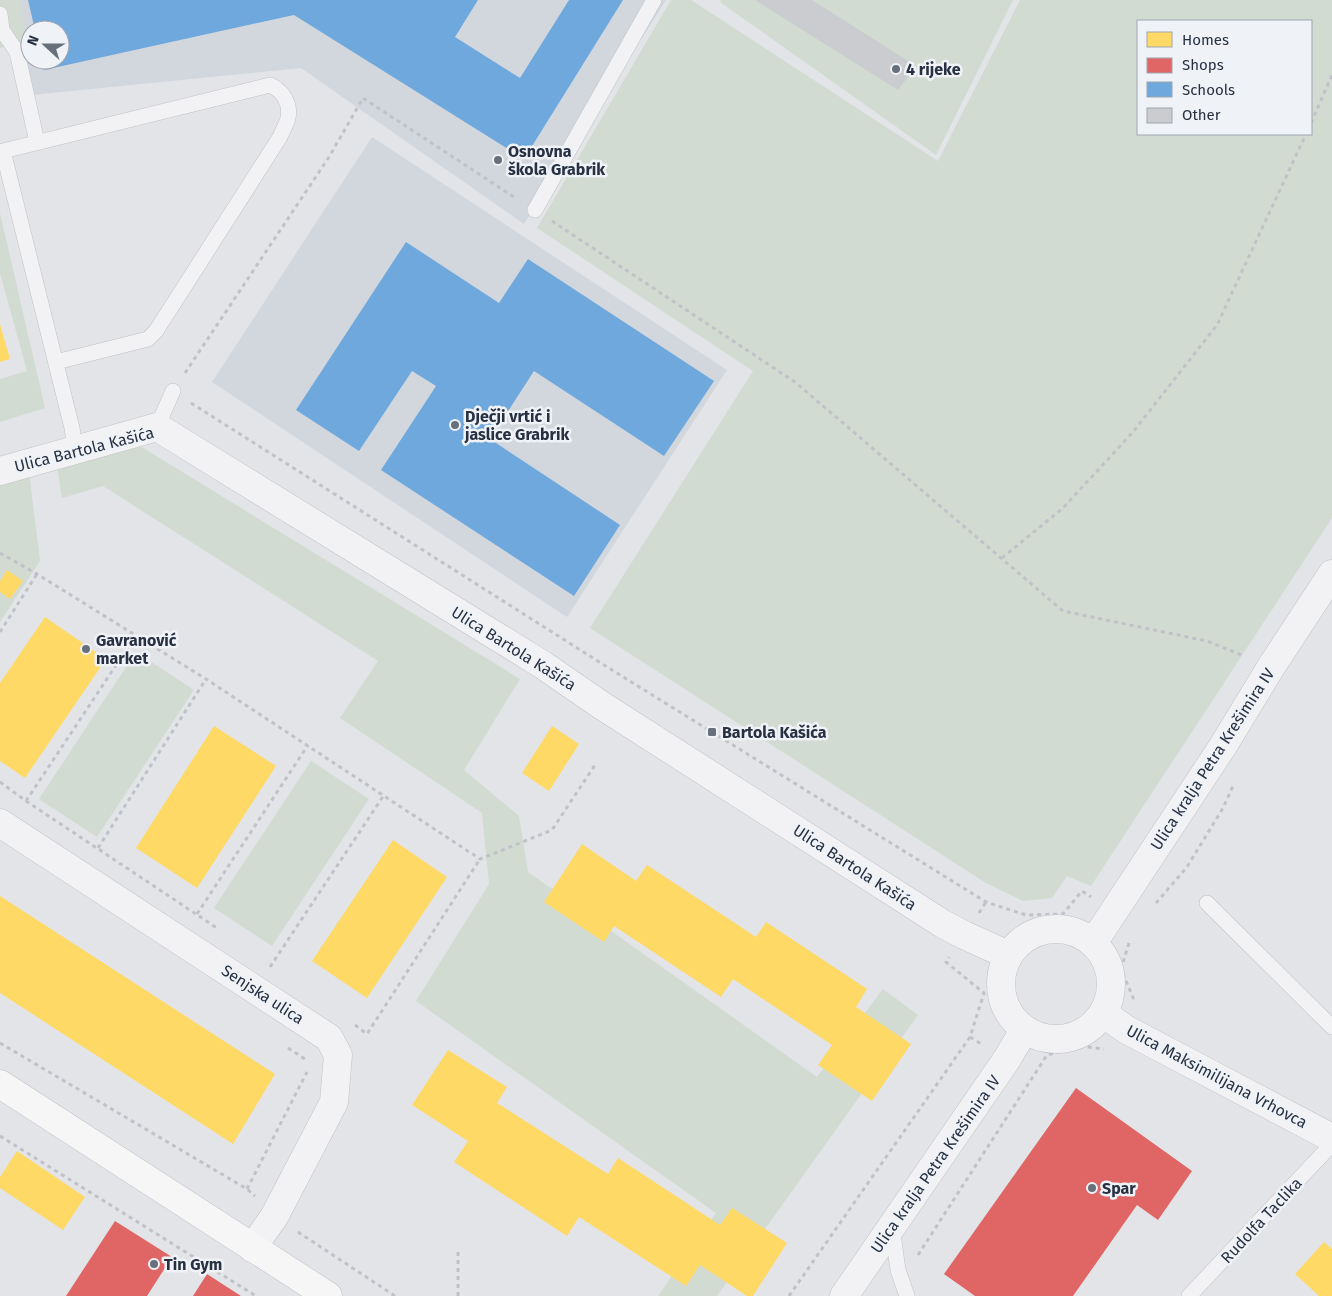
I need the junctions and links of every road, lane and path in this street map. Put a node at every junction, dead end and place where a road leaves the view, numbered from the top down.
1 (654, 0) edge
2 (0, 14) edge
3 (1, 32) edge
4 (1332, 75) edge
5 (1312, 121) edge
6 (1306, 135) edge
7 (37, 142) junction
8 (2, 145) edge
9 (535, 210) junction
10 (56, 362) junction
11 (172, 391) junction
12 (157, 427) junction
13 (75, 449) junction
14 (0, 471) edge
15 (0, 553) edge
16 (1002, 558) junction
17 (37, 574) junction
18 (1332, 574) edge
19 (0, 632) edge
20 (136, 634) junction
21 (1270, 667) junction
22 (206, 679) junction
23 (308, 745) junction
24 (595, 765) dead end
25 (0, 782) edge
26 (384, 795) junction
27 (26, 801) junction
28 (4, 826) edge
29 (98, 848) junction
30 (480, 859) junction
31 (1207, 903) dead end
32 (197, 914) junction
33 (1123, 920) junction
34 (219, 930) dead end
35 (1093, 943) junction
36 (1008, 955) junction
37 (263, 962) dead end
38 (946, 962) dead end
39 (1134, 1001) dead end
40 (1103, 1013) junction
41 (351, 1022) dead end
42 (1332, 1027) edge
43 (1024, 1030) junction
44 (0, 1043) edge
45 (287, 1047) dead end
46 (1106, 1050) dead end
47 (0, 1084) edge
48 (0, 1136) edge
49 (1332, 1138) edge
50 (1332, 1144) edge
51 (247, 1189) junction
52 (274, 1217) junction
53 (892, 1227) junction
54 (252, 1248) junction
55 (458, 1252) dead end
56 (901, 1280) junction
57 (256, 1296) edge
58 (328, 1296) edge
59 (395, 1296) edge
60 (458, 1296) edge
61 (788, 1296) edge
62 (844, 1296) edge
63 (907, 1296) edge
64 (1189, 1296) edge

1 - 9 lane
2 - 3 lane
3 - 7 lane
4 - 5 path
6 - 16 path
7 - 8 lane
7 - 10 lane
8 - 10 lane
9 - 11 path
9 - 16 path
10 - 13 lane
11 - 12 lane
11 - 33 path
12 - 13 street, Ulica Bartola Kašića
12 - 36 street, Ulica Bartola Kašića
13 - 14 street, Ulica Bartola Kašića
15 - 17 path
16 - 21 path
17 - 19 path
17 - 20 path
18 - 21 street, Ulica kralja Petra Krešimira IV
20 - 22 path
20 - 27 path
21 - 33 street, Ulica kralja Petra Krešimira IV
22 - 23 path
22 - 29 path
23 - 26 path
23 - 32 path
24 - 30 path
25 - 27 path
26 - 30 path
26 - 37 path
27 - 28 path
27 - 29 path
28 - 52 street, Senjska ulica
29 - 32 path
30 - 41 path
31 - 42 lane
32 - 34 path
33 - 35 street, Ulica kralja Petra Krešimira IV
33 - 39 path
35 - 36 street
35 - 40 street
36 - 43 street
38 - 61 path
40 - 43 street
40 - 49 street, Ulica Maksimilijana Vrhovca
43 - 53 street, Ulica kralja Petra Krešimira IV
44 - 51 path
45 - 51 path
46 - 56 path
47 - 54 main road
48 - 57 path
50 - 64 lane, Rudolfa Taclika
51 - 52 path
52 - 54 street, Senjska ulica
52 - 59 path
53 - 56 lane
53 - 62 street, Ulica kralja Petra Krešimira IV
54 - 58 main road
55 - 60 path
56 - 63 lane

